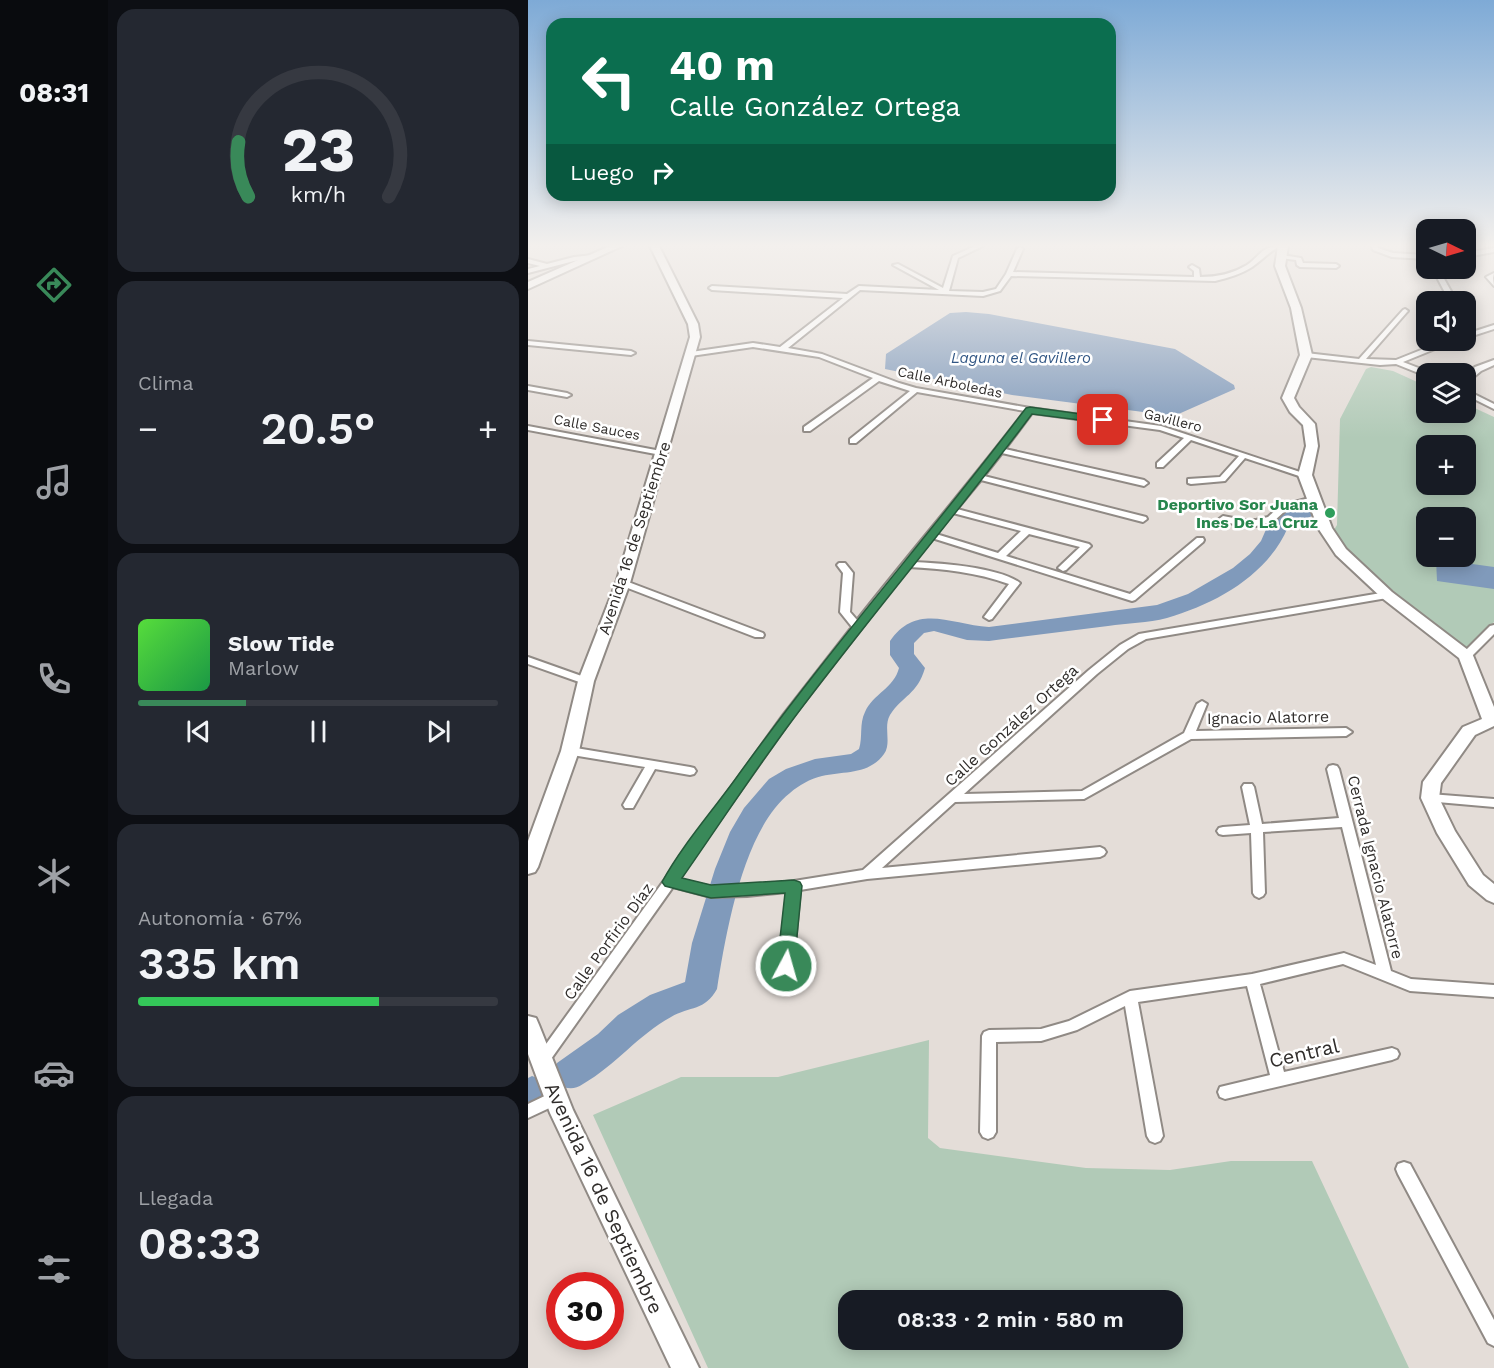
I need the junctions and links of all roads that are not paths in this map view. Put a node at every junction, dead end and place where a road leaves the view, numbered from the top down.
1 (686, 310) edge
2 (831, 310) edge
3 (1296, 310) edge
4 (1404, 312) dead end
5 (1494, 327) edge
6 (1476, 331) edge
7 (528, 343) edge
8 (782, 349) junction
9 (1426, 351) edge
10 (631, 353) dead end
11 (691, 354) junction
12 (1306, 355) junction
13 (1362, 360) junction
14 (1397, 362) junction
15 (1494, 362) edge
16 (1416, 370) edge
17 (1476, 371) edge
18 (878, 378) junction
19 (528, 388) edge
20 (916, 390) junction
21 (567, 395) dead end
22 (1476, 396) edge
23 (1493, 404) edge
24 (1030, 410) junction
25 (528, 428) edge
26 (807, 429) dead end
27 (1190, 437) junction
28 (853, 441) dead end
29 (1000, 450) junction
30 (661, 453) junction
31 (1244, 455) junction
32 (1160, 465) dead end
33 (1305, 475) junction
34 (979, 477) junction
35 (1191, 481) dead end
36 (1144, 483) dead end
37 (1313, 500) junction
38 (952, 510) junction
39 (1143, 519) dead end
40 (1223, 519) dead end
41 (1028, 530) junction
42 (931, 535) junction
43 (1200, 540) dead end
44 (1000, 556) junction
45 (906, 564) junction
46 (842, 565) dead end
47 (1063, 568) dead end
48 (622, 583) junction
49 (1388, 595) junction
50 (989, 617) dead end
51 (858, 627) junction
52 (1494, 628) edge
53 (759, 635) dead end
54 (1466, 656) junction
55 (528, 660) edge
56 (586, 681) junction
57 (1202, 704) dead end
58 (1493, 721) edge
59 (1346, 732) dead end
60 (1189, 735) junction
61 (570, 751) junction
62 (651, 766) junction
63 (1333, 768) dead end
64 (690, 771) dead end
65 (1248, 787) dead end
66 (954, 798) junction
67 (1430, 798) junction
68 (1494, 803) edge
69 (629, 806) dead end
70 (1346, 822) junction
71 (1257, 827) junction
72 (1224, 831) dead end
73 (1100, 852) dead end
74 (528, 867) edge
75 (867, 874) junction
76 (1485, 880) edge
77 (670, 882) junction
78 (794, 886) junction
79 (1259, 893) dead end
80 (1494, 895) edge
81 (786, 966) dead end
82 (1385, 975) junction
83 (1252, 980) junction
84 (1494, 991) edge
85 (1130, 997) junction
86 (528, 1025) edge
87 (1392, 1054) dead end
88 (540, 1062) junction
89 (1279, 1081) junction
90 (1225, 1092) dead end
91 (555, 1098) junction
92 (528, 1112) edge
93 (988, 1132) dead end
94 (1155, 1136) dead end
95 (1404, 1169) dead end
96 (1494, 1337) edge
97 (685, 1368) edge

1 - 11 main road, Avenida 16 de Septiembre
2 - 8 street
3 - 12 main road
4 - 13 street
5 - 6 street
7 - 10 street
8 - 11 street, Calle Arboledas
8 - 18 street, Calle Arboledas
9 - 14 street
11 - 30 main road, Avenida 16 de Septiembre
12 - 13 street
12 - 33 main road
13 - 14 street
14 - 16 street
15 - 17 street
18 - 20 street, Calle Arboledas
18 - 26 street
19 - 21 street
20 - 24 street, Calle Arboledas
20 - 28 street
22 - 23 street
24 - 27 street, Gavillero
24 - 29 street, Calle Porfirio Díaz
25 - 30 street, Calle Sauces
27 - 31 street, Gavillero
27 - 32 street
29 - 34 street, Calle Porfirio Díaz
29 - 36 street
30 - 48 main road, Avenida 16 de Septiembre
31 - 33 street, Gavillero
31 - 35 street
33 - 37 main road
34 - 38 street, Calle Porfirio Díaz
34 - 39 street
37 - 40 street
37 - 49 main road
38 - 41 street
38 - 42 street, Calle Porfirio Díaz
41 - 44 street
41 - 47 street
42 - 44 street
42 - 45 street, Calle Porfirio Díaz
43 - 44 street
45 - 50 street
45 - 51 street, Calle Porfirio Díaz
46 - 51 street
48 - 53 street
48 - 56 main road, Avenida 16 de Septiembre
49 - 54 main road
49 - 66 street, Calle González Ortega
51 - 77 street, Calle Porfirio Díaz
52 - 54 street
54 - 58 main road
55 - 56 street
56 - 61 main road, Avenida 16 de Septiembre
57 - 60 street
58 - 67 main road
59 - 60 street, Ignacio Alatorre
60 - 66 street, Ignacio Alatorre
61 - 62 street
61 - 74 main road, Avenida 16 de Septiembre
62 - 64 street
62 - 69 street
63 - 70 street, Cerrada Ignacio Alatorre
65 - 71 street
66 - 75 street, Calle González Ortega
67 - 68 street
67 - 76 main road
70 - 71 street
70 - 82 street, Cerrada Ignacio Alatorre
71 - 72 street
71 - 79 street
73 - 75 street
75 - 78 street
76 - 80 main road
77 - 78 street
77 - 88 street, Calle Porfirio Díaz
78 - 81 street
82 - 83 street
82 - 84 street
83 - 85 street
83 - 89 street
85 - 93 street
85 - 94 street
86 - 88 main road, Avenida 16 de Septiembre
87 - 89 street, Central
88 - 91 main road, Avenida 16 de Septiembre
89 - 90 street, Central
91 - 92 street
91 - 97 main road, Avenida 16 de Septiembre
95 - 96 street

